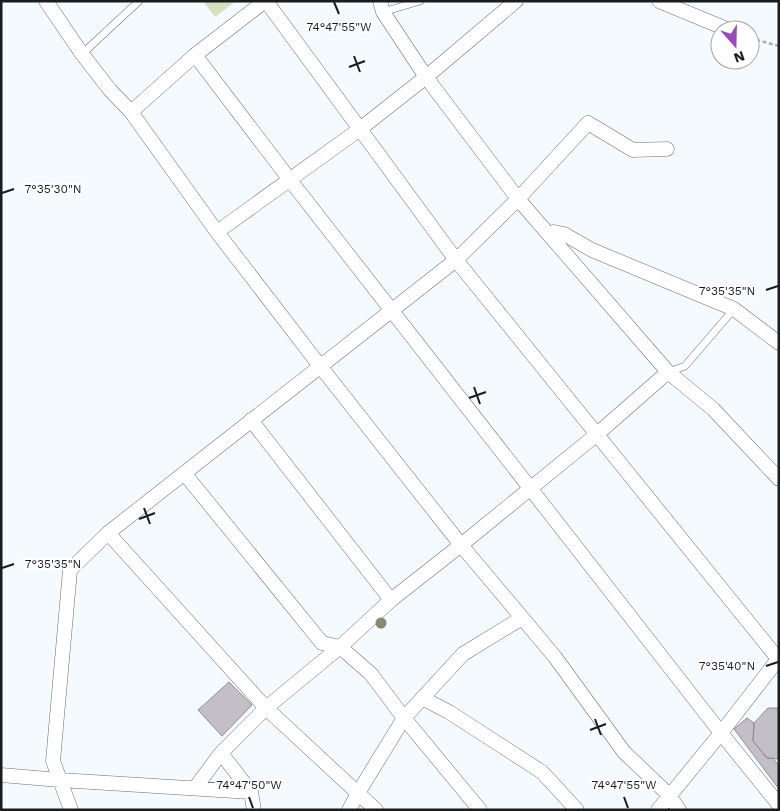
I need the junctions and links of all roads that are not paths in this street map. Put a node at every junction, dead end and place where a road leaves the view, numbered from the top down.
1 (46, 1) edge
2 (139, 1) edge
3 (265, 1) edge
4 (374, 1) edge
5 (420, 1) edge
6 (516, 1) edge
7 (659, 1) edge
8 (382, 7) edge
9 (710, 22) edge
10 (82, 54) junction
11 (195, 55) junction
12 (426, 77) junction
13 (131, 112) junction
14 (360, 128) junction
15 (667, 149) dead end
16 (290, 180) junction
17 (518, 199) junction
18 (217, 232) junction
19 (549, 235) junction
20 (592, 250) junction
21 (456, 260) junction
22 (577, 267) junction
23 (734, 309) junction
24 (392, 310) junction
25 (779, 343) edge
26 (320, 366) junction
27 (668, 372) junction
28 (251, 420) junction
29 (596, 435) junction
30 (184, 473) junction
31 (779, 479) edge
32 (531, 488) junction
33 (108, 533) junction
34 (461, 545) junction
35 (391, 600) junction
36 (522, 618) junction
37 (340, 648) junction
38 (779, 659) edge
39 (422, 698) junction
40 (266, 708) junction
41 (404, 718) junction
42 (721, 733) junction
43 (221, 753) junction
44 (1, 775) edge
45 (60, 780) junction
46 (195, 788) junction
47 (251, 792) junction
48 (358, 792) junction
49 (670, 795) junction
50 (779, 805) edge
51 (71, 810) edge
52 (254, 810) edge
53 (349, 810) edge
54 (376, 810) edge
55 (480, 810) edge
56 (577, 810) edge
57 (658, 810) edge
58 (679, 810) edge

1 - 10 street
2 - 10 lane
3 - 11 street
3 - 14 street
4 - 8 street
5 - 8 lane
6 - 12 street
7 - 9 street
8 - 12 street
10 - 13 street
11 - 13 street
11 - 16 street
12 - 14 street
12 - 17 street
13 - 18 street
14 - 16 street
14 - 21 street
15 - 17 street
16 - 18 street
16 - 24 street
17 - 19 street
17 - 21 street
18 - 26 street
19 - 20 street
19 - 22 street
20 - 22 street
20 - 23 street
21 - 24 street
21 - 29 street
22 - 27 street
23 - 25 street
23 - 27 lane
24 - 26 street
24 - 32 street
26 - 28 street
26 - 34 street
27 - 29 street
27 - 31 street
28 - 30 street
28 - 35 street
29 - 32 street
29 - 38 street
30 - 33 street
30 - 37 street
32 - 34 street
32 - 42 street
33 - 40 street
33 - 45 street
34 - 35 street
34 - 36 street
35 - 37 street
36 - 39 street
36 - 49 street
37 - 40 street
37 - 41 street
38 - 42 street
39 - 41 street
39 - 56 street
40 - 43 street
40 - 48 street
41 - 48 street
41 - 55 street
42 - 49 street
42 - 50 street
43 - 46 street
43 - 47 street
44 - 45 street
45 - 46 street
45 - 51 street
46 - 47 street
47 - 52 street
48 - 53 street
48 - 54 street
49 - 57 street
49 - 58 street

